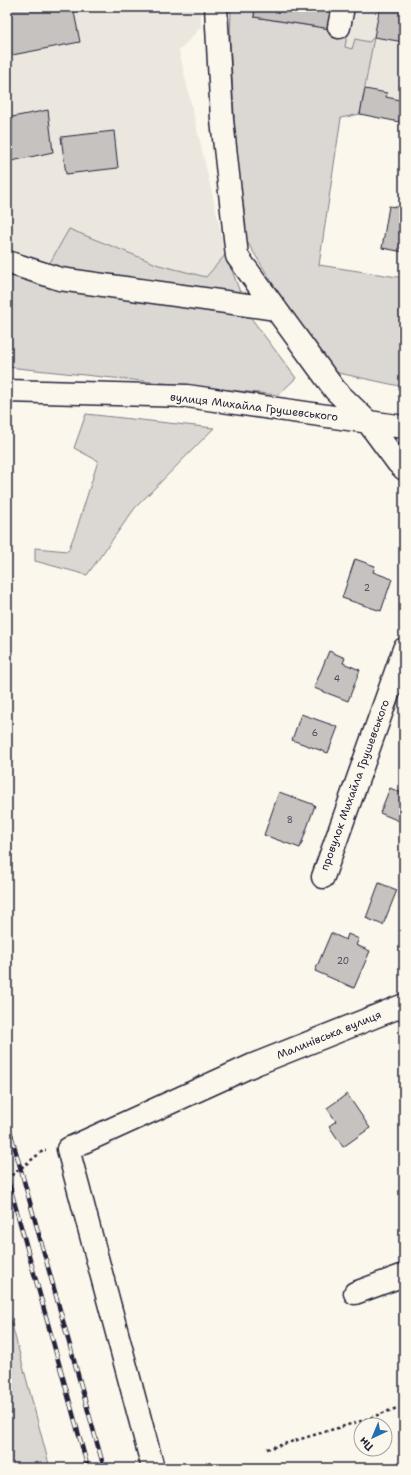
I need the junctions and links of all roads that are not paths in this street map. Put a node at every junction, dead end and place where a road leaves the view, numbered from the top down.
1 (216, 7) edge
2 (7, 262) edge
3 (276, 309) junction
4 (7, 391) edge
5 (367, 422) junction
6 (404, 427) edge
7 (404, 469) edge
8 (404, 649) edge
9 (323, 877) dead end
10 (404, 1005) edge
11 (404, 1275) edge
12 (355, 1293) dead end
13 (153, 1468) edge

1 - 3 street
2 - 3 street
3 - 5 street
4 - 5 street, вулиця Михайла Грушевського
5 - 6 street, вулиця Михайла Грушевського
5 - 7 street
8 - 9 street, провулок Михайла Грушевського
10 - 13 street, Малинівська вулиця
11 - 12 street

